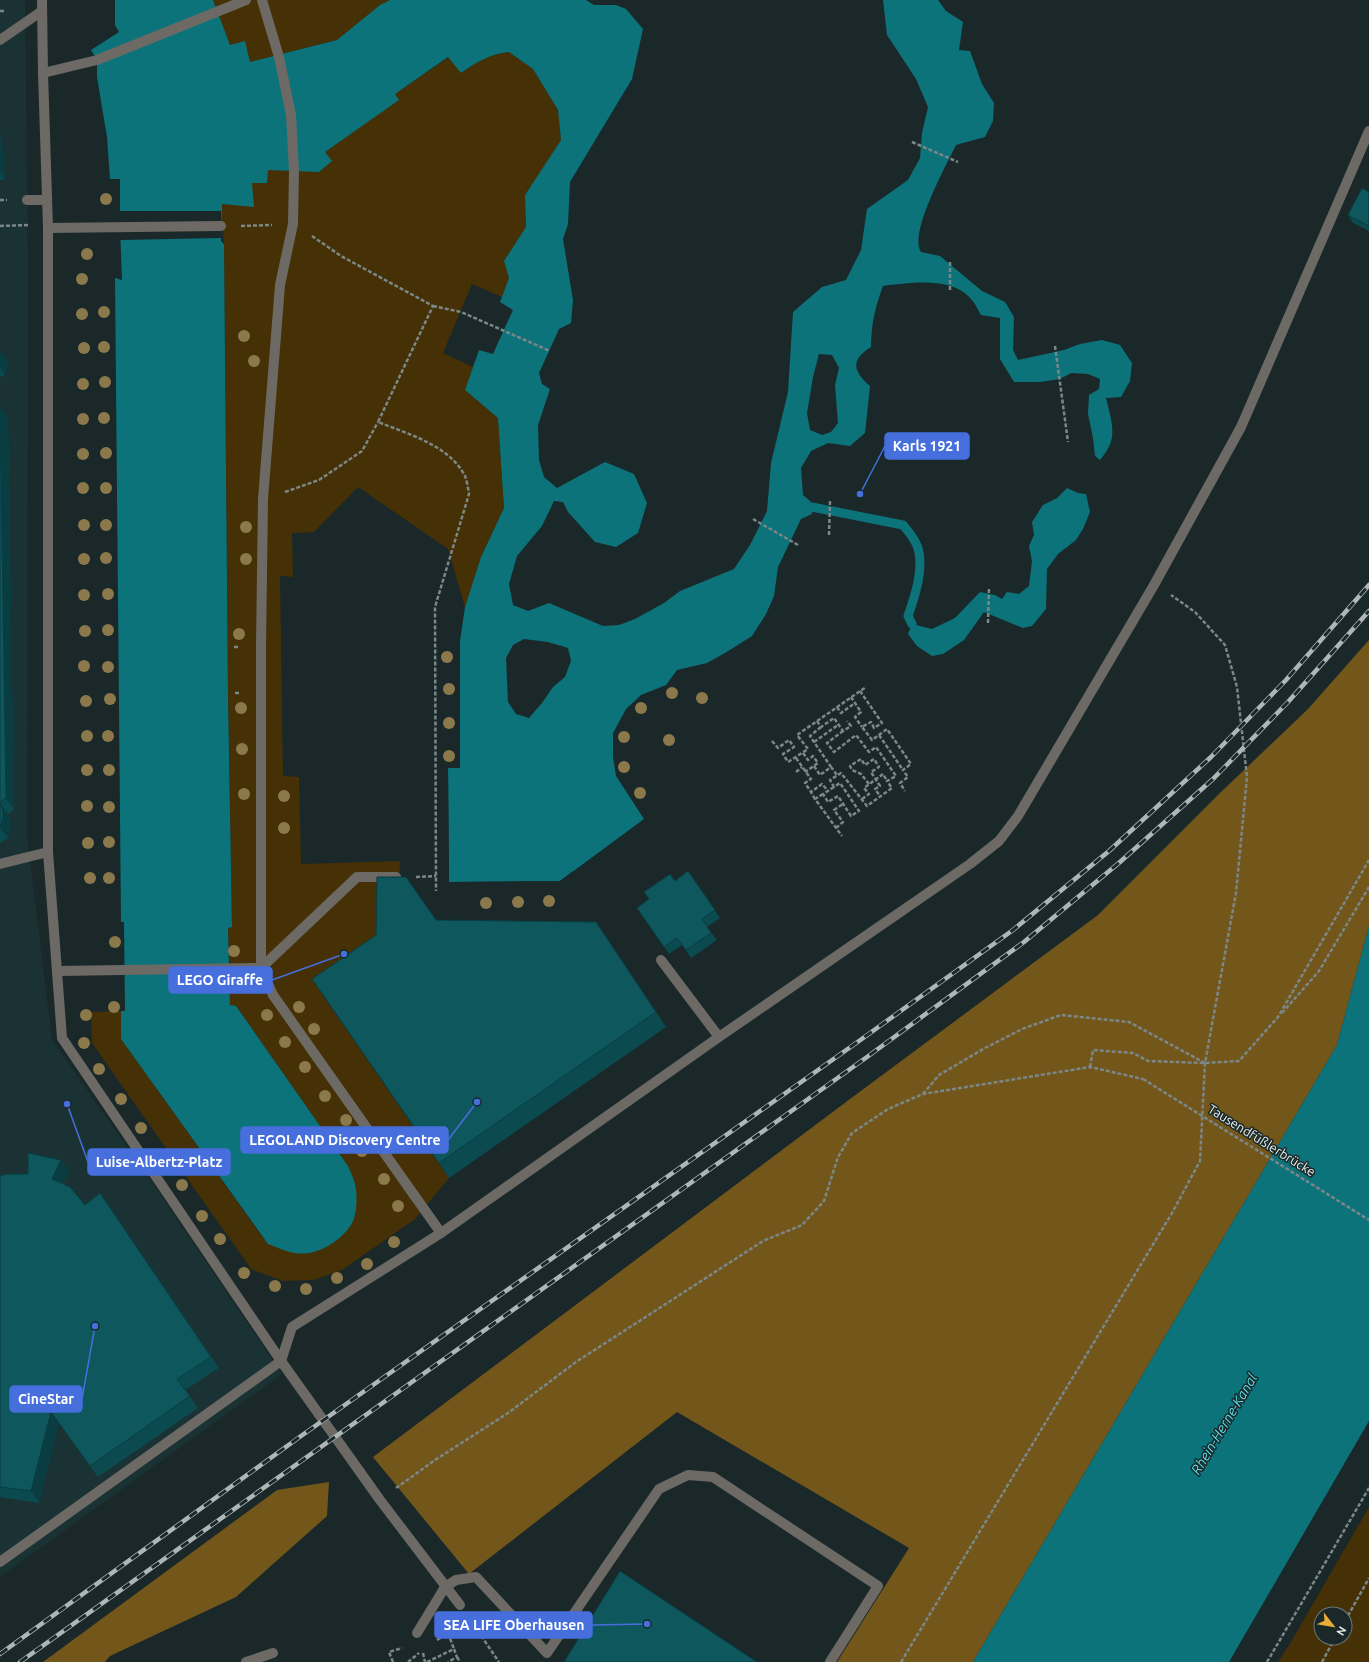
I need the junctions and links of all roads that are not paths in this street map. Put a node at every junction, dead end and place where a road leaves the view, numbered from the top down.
1 (42, 0) edge
2 (246, 0) edge
3 (262, 0) edge
4 (42, 11) junction
5 (0, 40) edge
6 (43, 73) junction
7 (1369, 131) edge
8 (28, 200) dead end
9 (47, 200) junction
10 (221, 226) road end
11 (48, 228) junction
12 (48, 852) junction
13 (0, 864) edge
14 (400, 878) edge
15 (661, 960) edge
16 (261, 968) junction
17 (57, 971) junction
18 (718, 1037) junction
19 (441, 1233) junction
20 (281, 1361) junction
21 (0, 1562) edge
22 (445, 1587) junction
23 (460, 1605) road end
24 (417, 1633) dead end
25 (273, 1653) dead end
26 (246, 1662) edge
27 (830, 1662) edge

1 - 4 street
2 - 6 street
3 - 16 street
4 - 5 street
4 - 6 street
6 - 9 street
7 - 18 street
8 - 9 street
9 - 11 street
10 - 11 street
11 - 12 street
12 - 13 street
12 - 17 street
14 - 16 street
15 - 18 street
16 - 17 street
16 - 19 street
17 - 20 street
18 - 19 street
19 - 20 street
20 - 21 street
20 - 22 street
22 - 23 street
22 - 24 street
22 - 27 street
25 - 26 street

